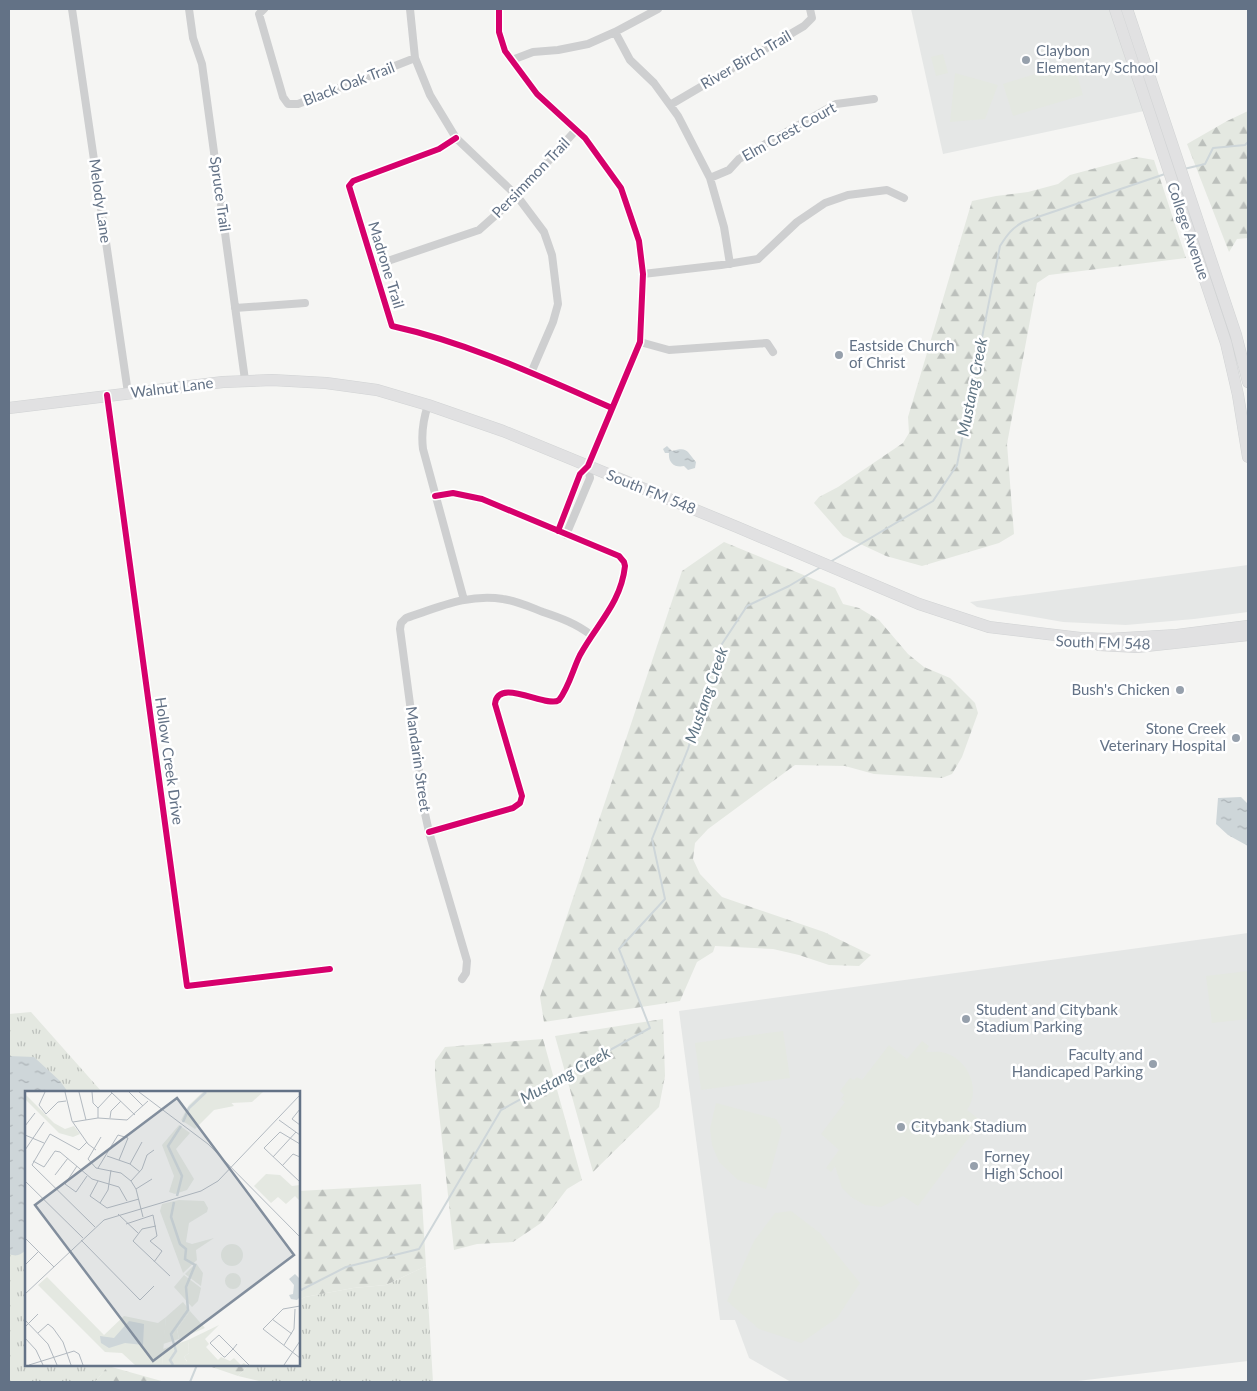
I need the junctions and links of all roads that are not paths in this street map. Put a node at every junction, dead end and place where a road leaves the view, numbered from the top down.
1 (72, 9) edge
2 (189, 9) edge
3 (410, 9) edge
4 (499, 9) edge
5 (658, 9) edge
6 (810, 9) edge
7 (1116, 9) edge
8 (1127, 9) edge
9 (262, 11) edge
10 (615, 32) junction
11 (414, 58) junction
12 (512, 60) junction
13 (874, 99) dead end
14 (670, 105) junction
15 (576, 130) junction
16 (456, 138) junction
17 (710, 178) junction
18 (517, 196) junction
19 (904, 198) dead end
20 (1208, 251) junction
21 (1196, 255) junction
22 (730, 264) junction
23 (373, 266) junction
24 (643, 274) junction
25 (305, 303) dead end
26 (235, 308) junction
27 (640, 342) junction
28 (773, 352) dead end
29 (531, 373) junction
30 (245, 380) junction
31 (1248, 382) edge
32 (128, 393) junction
33 (107, 395) junction
34 (428, 405) junction
35 (9, 408) edge
36 (612, 408) junction
37 (1248, 457) edge
38 (588, 466) junction
39 (435, 496) junction
40 (562, 533) junction
41 (464, 600) junction
42 (1248, 626) edge
43 (989, 627) junction
44 (1248, 635) edge
45 (592, 636) junction
46 (429, 832) junction
47 (330, 969) dead end
48 (462, 979) dead end

1 - 32 street, Melody Lane
2 - 26 street, Spruce Trail
3 - 11 street
4 - 12 street
5 - 10 street
6 - 14 street, River Birch Trail
7 - 21 main road, College Avenue
8 - 20 main road, College Avenue
9 - 11 street, Black Oak Trail
10 - 12 street
10 - 14 street
11 - 16 street
12 - 15 street
13 - 17 street, Elm Crest Court
14 - 17 street
15 - 18 street, Persimmon Trail
15 - 24 street
16 - 18 street
16 - 23 street, Madrone Trail
17 - 22 street
18 - 23 street, Persimmon Trail
18 - 29 street
19 - 22 street
20 - 21 main road
20 - 31 main road, College Avenue
21 - 37 main road, College Avenue
22 - 24 street
23 - 29 street, Madrone Trail
24 - 27 street
25 - 26 street
26 - 30 street, Spruce Trail
27 - 28 street
27 - 36 street
29 - 36 street, Madrone Trail
30 - 32 main road, Walnut Lane
30 - 34 main road, South FM 548
32 - 33 main road, Walnut Lane
33 - 35 main road, Walnut Lane
33 - 47 street, Hollow Creek Drive
34 - 38 main road, South FM 548
34 - 39 street
36 - 38 street
38 - 40 street
38 - 43 main road, South FM 548
39 - 40 street
39 - 41 street
40 - 45 street
41 - 45 street
41 - 46 street, Mandarin Street
42 - 43 main road, South FM 548
43 - 44 main road, South FM 548
45 - 46 street
46 - 48 street, Mandarin Street

